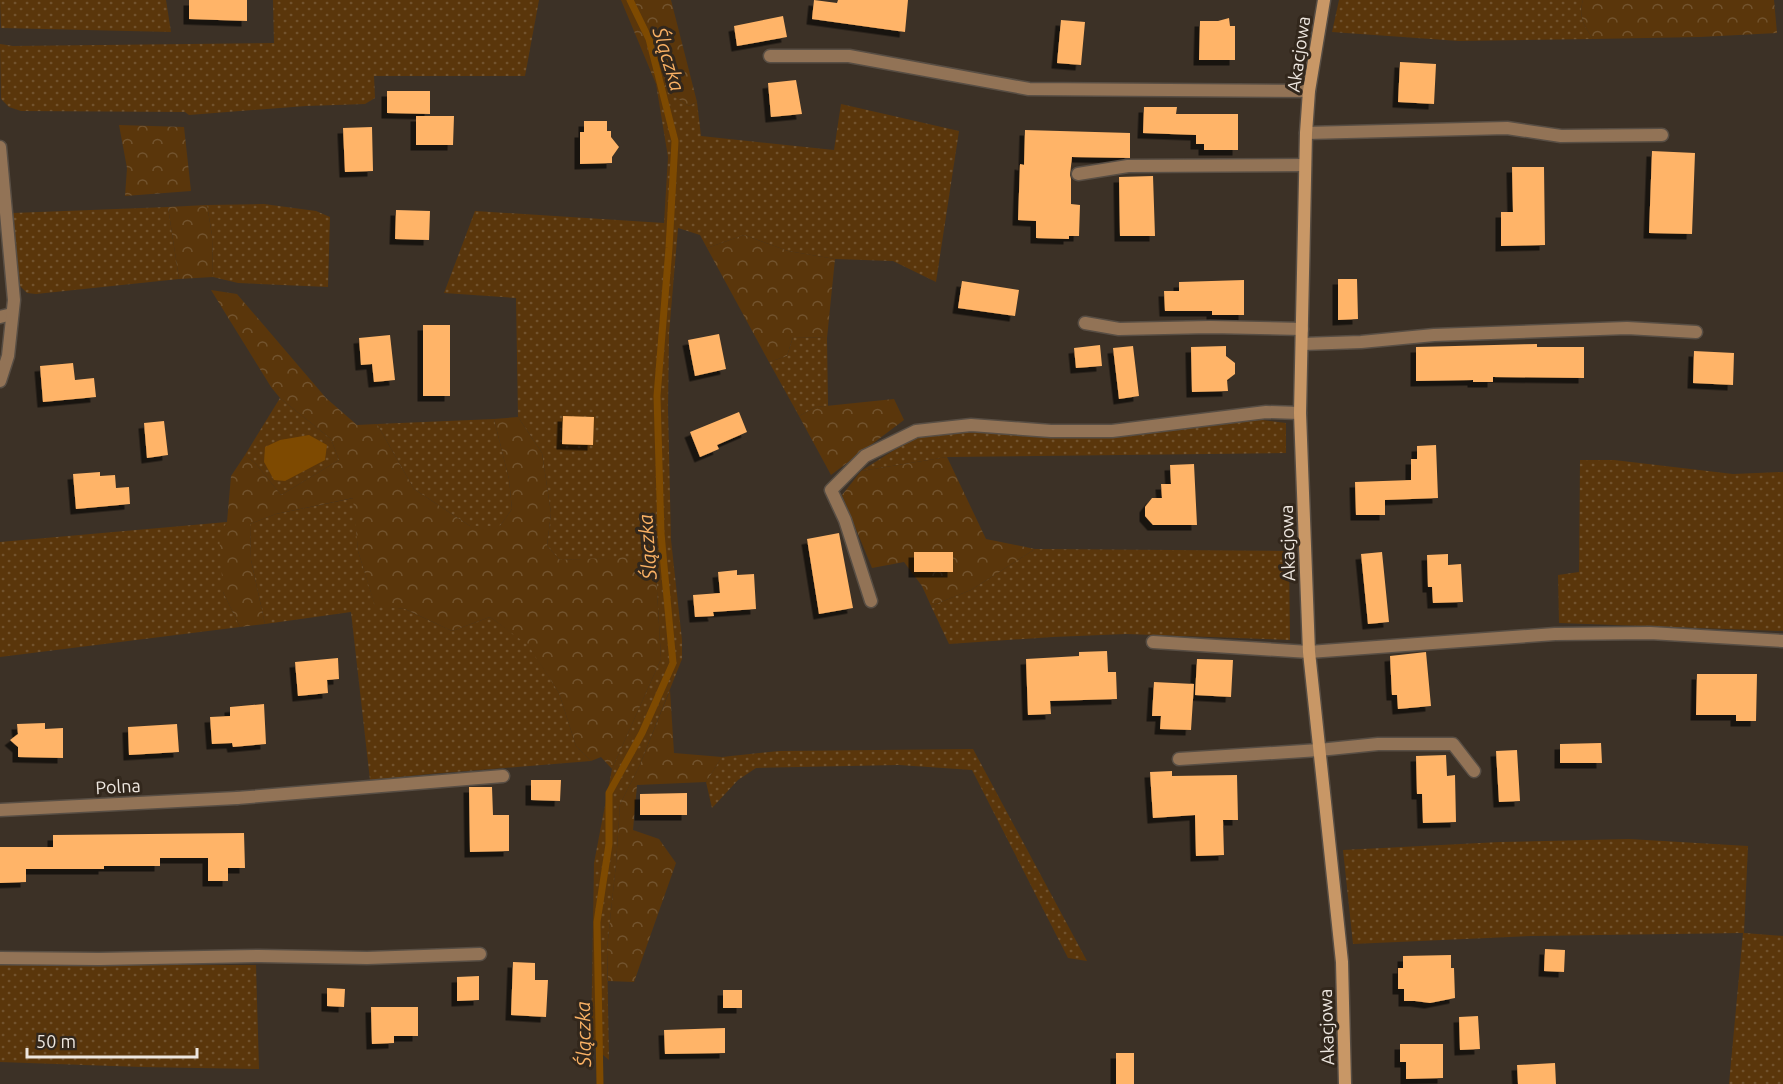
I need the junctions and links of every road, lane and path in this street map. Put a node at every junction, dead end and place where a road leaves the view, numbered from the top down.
1 (1324, 0) edge
2 (770, 56) dead end
3 (1309, 92) junction
4 (1306, 133) junction
5 (1662, 135) dead end
6 (0, 147) edge
7 (1305, 165) junction
8 (1078, 174) dead end
9 (6, 315) edge
10 (1085, 323) dead end
11 (1302, 329) junction
12 (1696, 332) dead end
13 (1302, 344) junction
14 (0, 381) edge
15 (1300, 413) junction
16 (871, 602) dead end
17 (1783, 641) edge
18 (1153, 642) dead end
19 (1309, 652) junction
20 (1319, 750) junction
21 (1179, 759) dead end
22 (1474, 771) dead end
23 (503, 776) dead end
24 (0, 810) edge
25 (480, 954) dead end
26 (0, 958) edge
27 (1346, 1084) edge

1 - 3 street, Akacjowa
2 - 3 street
3 - 4 street, Akacjowa
4 - 5 street
4 - 7 street, Akacjowa
6 - 9 street
7 - 8 street
7 - 11 street, Akacjowa
9 - 14 street
10 - 11 street
11 - 13 street, Akacjowa
12 - 13 street
13 - 15 street, Akacjowa
15 - 16 street
15 - 19 street, Akacjowa
17 - 19 street
18 - 19 street
19 - 20 street, Akacjowa
20 - 21 street
20 - 22 street
20 - 27 street, Akacjowa
23 - 24 street, Polna
25 - 26 street

